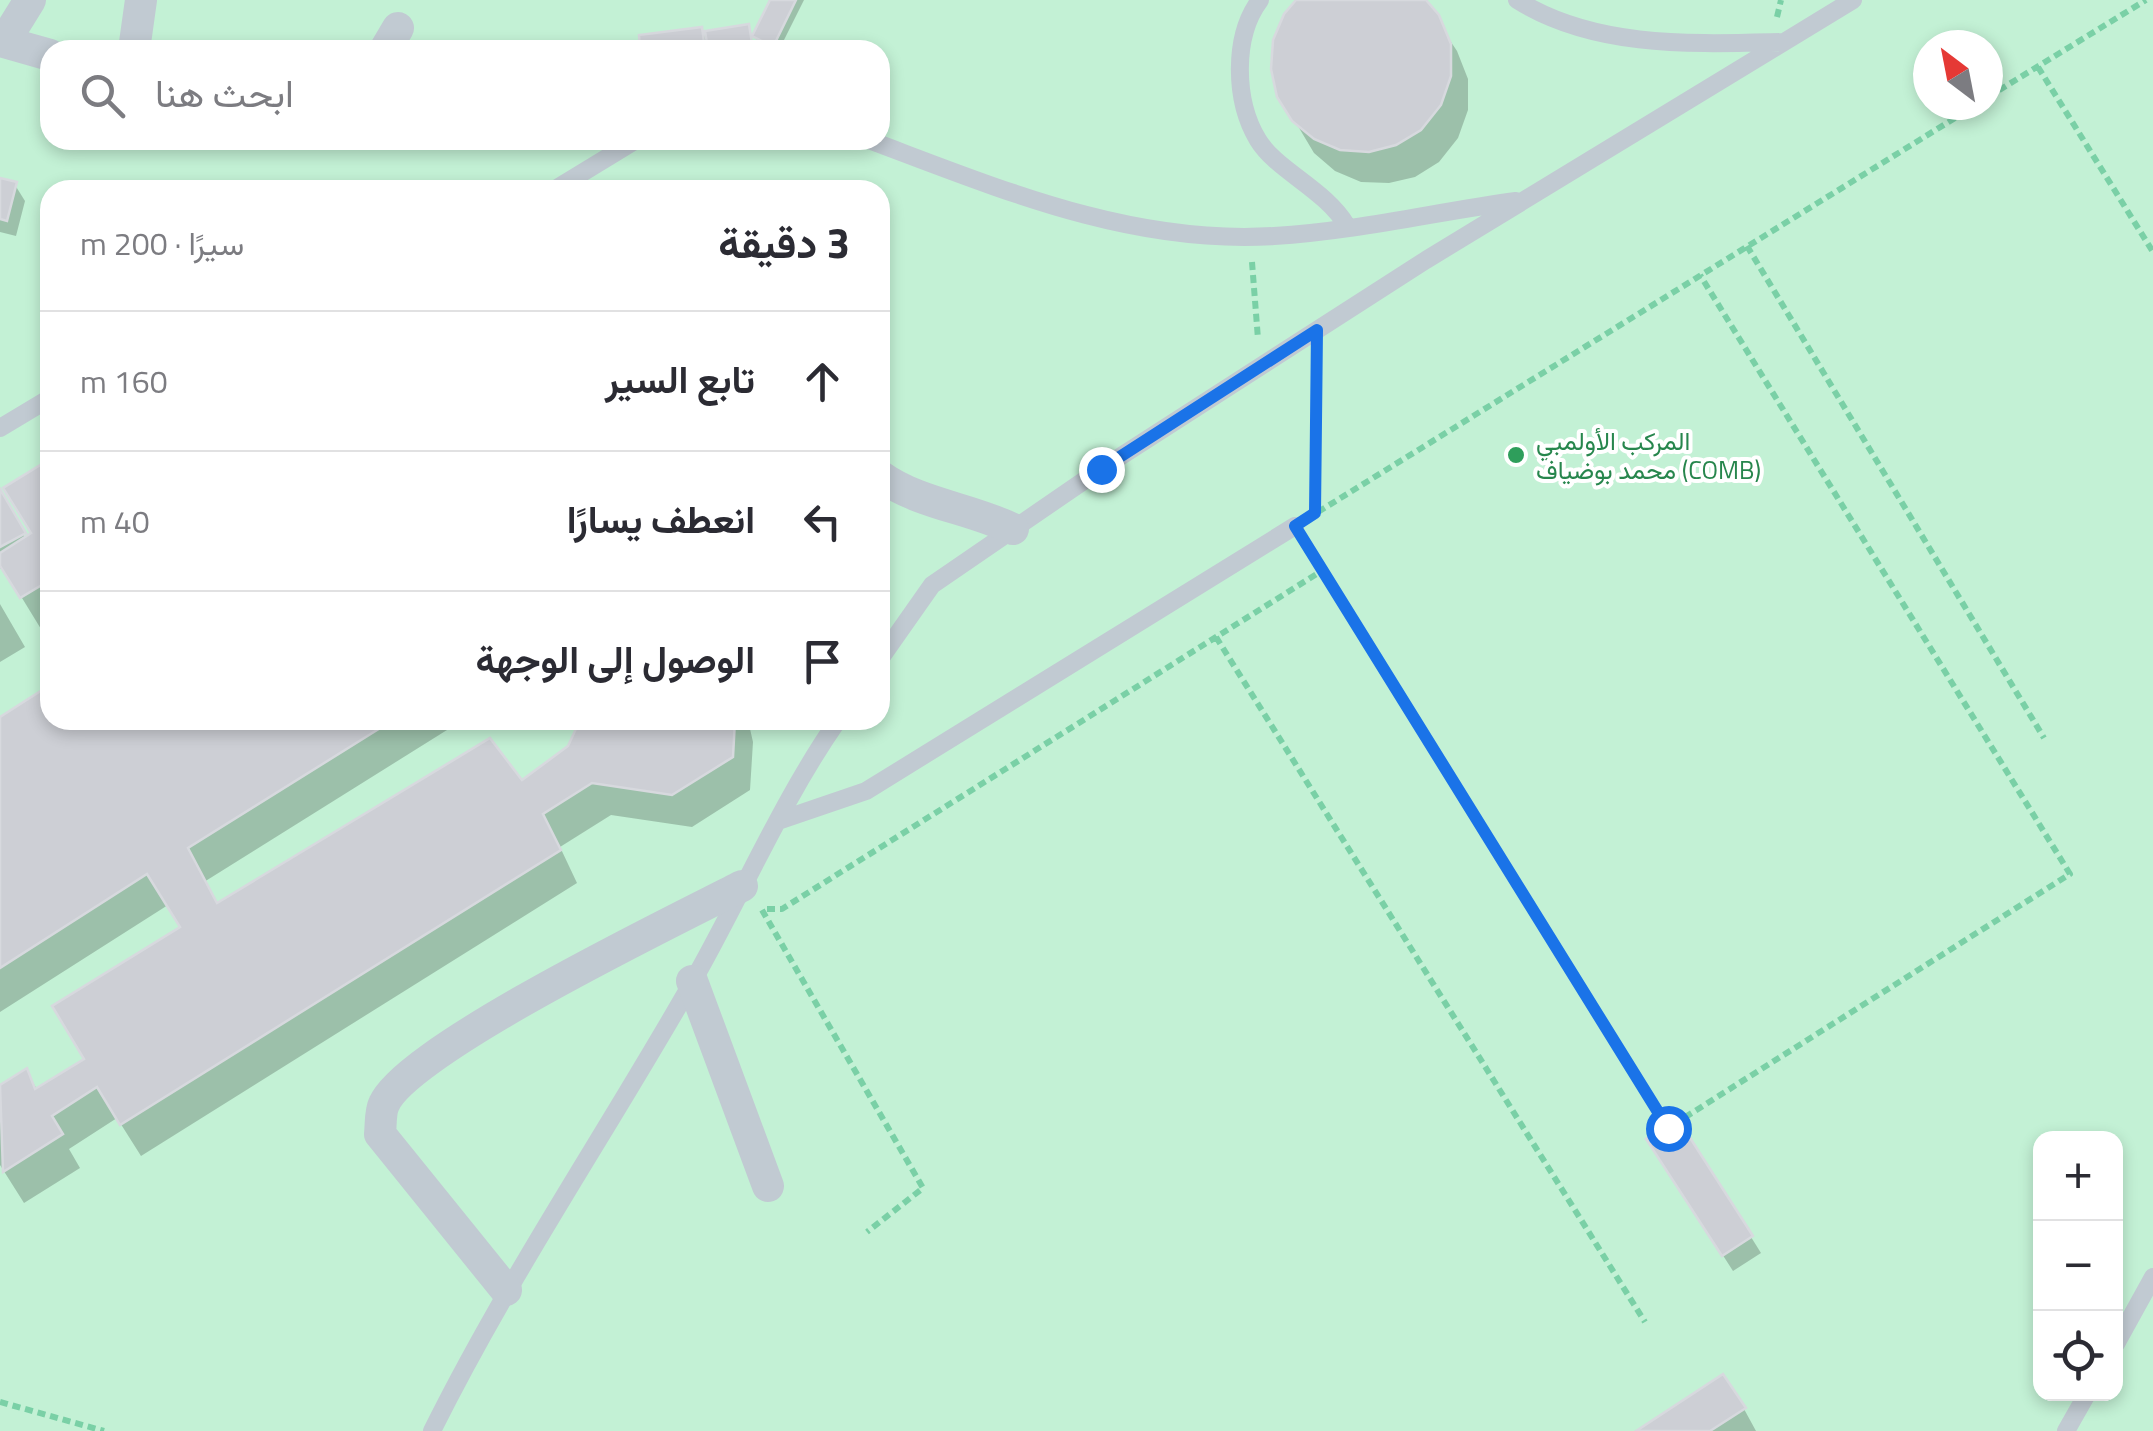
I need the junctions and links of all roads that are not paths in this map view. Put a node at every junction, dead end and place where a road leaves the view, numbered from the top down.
1 (30, 0) edge
2 (141, 0) edge
3 (1260, 0) edge
4 (1517, 0) edge
5 (1852, 0) edge
6 (135, 40) edge
7 (2, 41) edge
8 (1784, 42) junction
9 (40, 52) edge
10 (890, 148) edge
11 (620, 150) edge
12 (570, 180) edge
13 (1526, 199) junction
14 (1348, 226) junction
15 (40, 404) edge
16 (0, 428) edge
17 (890, 484) edge
18 (1295, 526) road end
19 (1013, 529) junction
20 (890, 645) edge
21 (832, 730) edge
22 (778, 821) junction
23 (745, 900) junction
24 (692, 982) junction
25 (768, 1186) dead end
26 (2153, 1277) edge
27 (506, 1290) junction
28 (2123, 1331) edge
29 (2084, 1401) edge
30 (432, 1431) edge
31 (2066, 1431) edge

1 - 7 street
2 - 6 street
3 - 14 lane
4 - 8 lane
5 - 8 lane
7 - 9 street
8 - 13 lane
10 - 14 lane
11 - 12 lane
13 - 14 lane
13 - 19 lane
15 - 16 lane
17 - 19 street
18 - 22 lane
19 - 20 lane
21 - 22 lane
22 - 23 lane
23 - 24 lane
23 - 27 street
24 - 25 street
24 - 27 lane
26 - 28 lane
27 - 30 lane
29 - 31 lane

